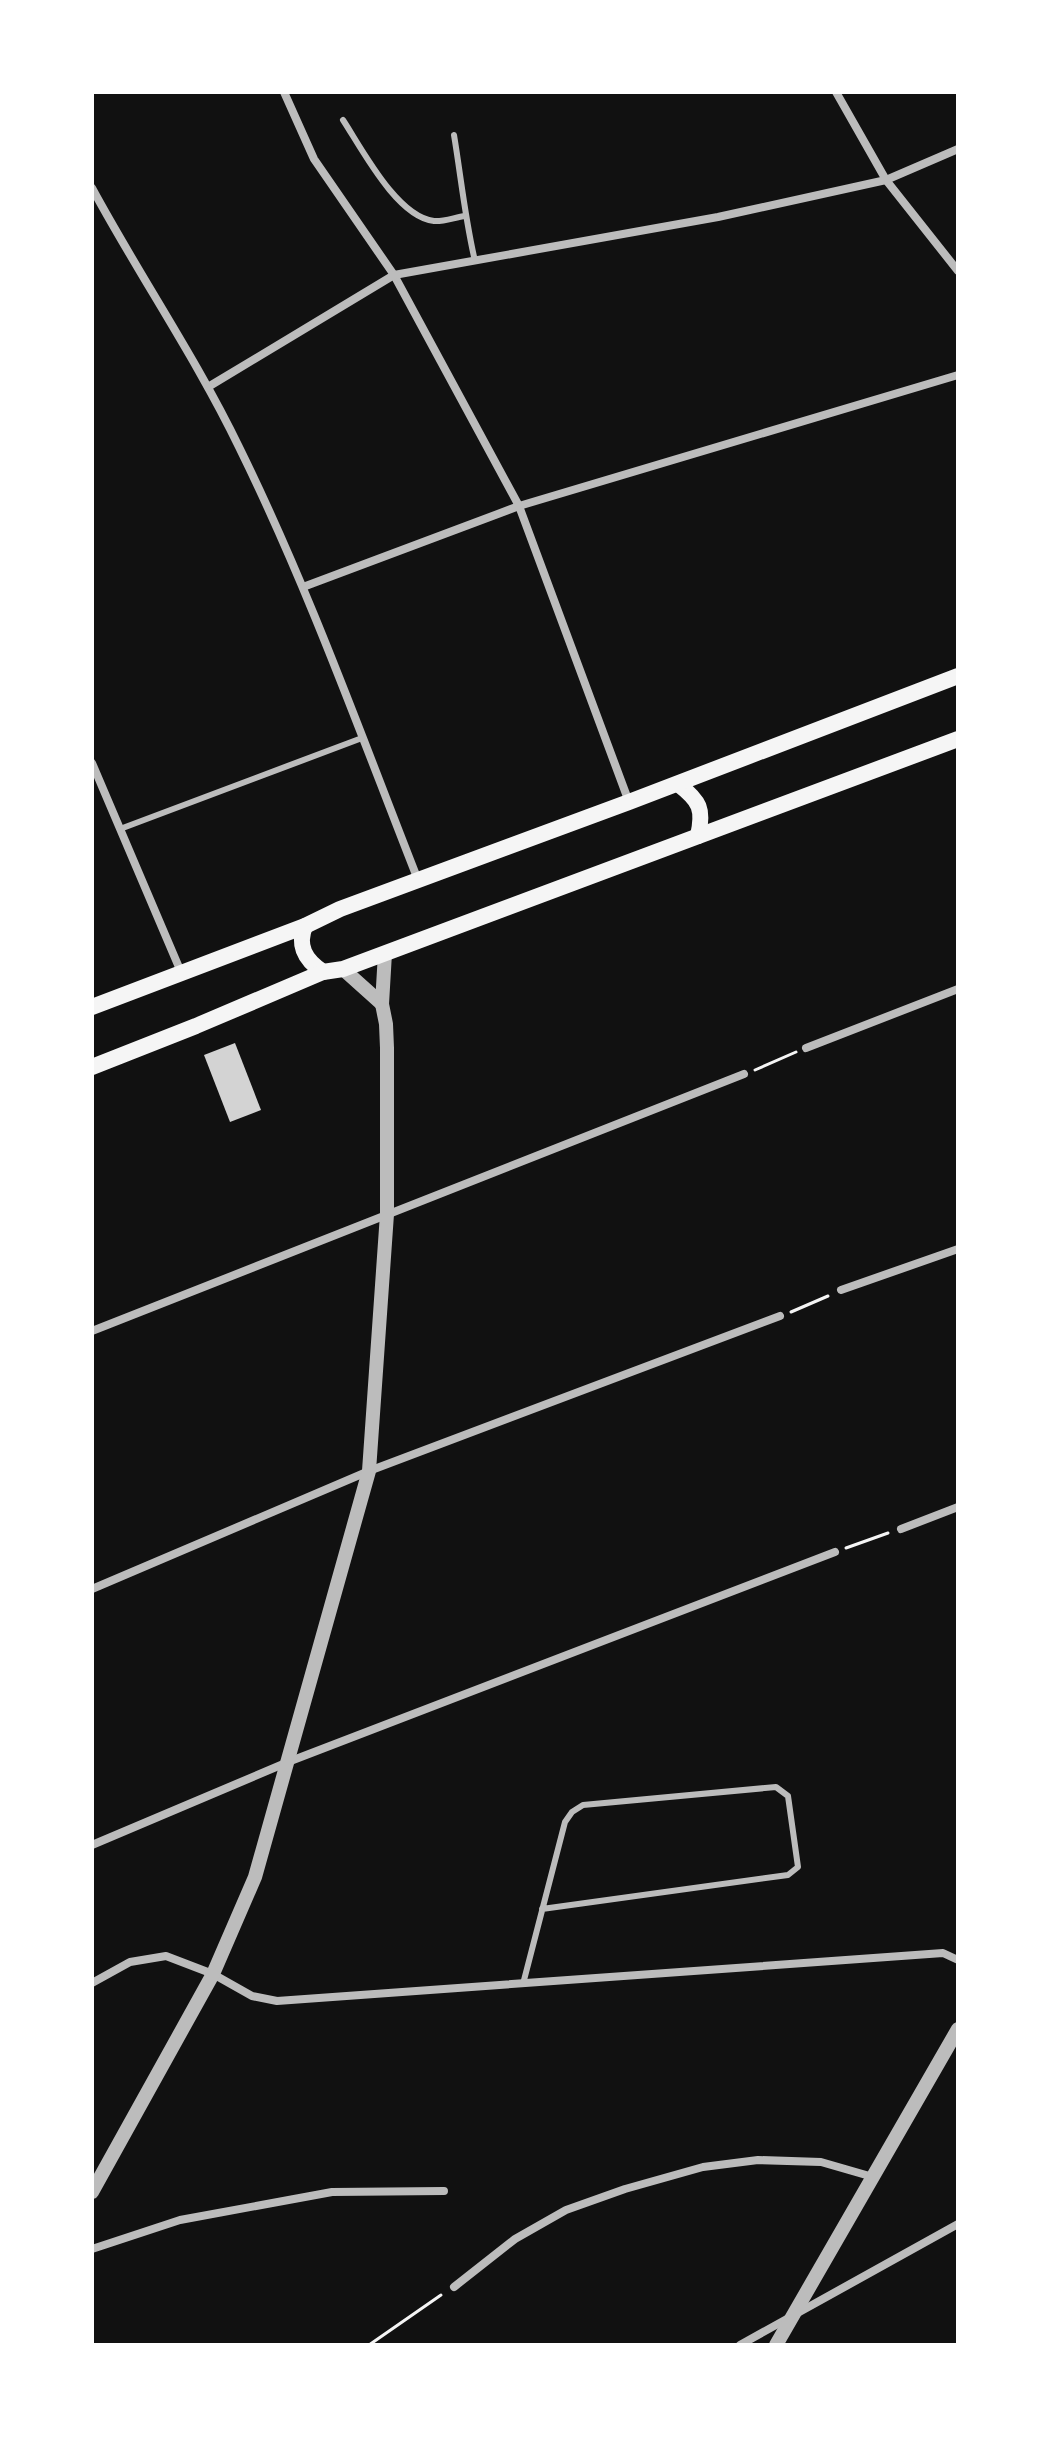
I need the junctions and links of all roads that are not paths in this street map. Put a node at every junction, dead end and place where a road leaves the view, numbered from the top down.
1 (284, 92) edge
2 (836, 92) edge
3 (343, 120) dead end
4 (454, 135) dead end
5 (958, 149) edge
6 (886, 180) junction
7 (92, 188) edge
8 (465, 216) junction
9 (475, 261) junction
10 (958, 271) edge
11 (394, 275) junction
12 (958, 375) edge
13 (208, 387) junction
14 (519, 506) junction
15 (303, 587) junction
16 (958, 676) edge
17 (362, 738) junction
18 (958, 739) edge
19 (92, 763) edge
20 (678, 784) junction
21 (629, 802) junction
22 (120, 829) junction
23 (698, 836) junction
24 (418, 880) junction
25 (305, 926) junction
26 (385, 953) junction
27 (343, 969) junction
28 (181, 972) junction
29 (323, 972) junction
30 (958, 989) edge
31 (382, 1004) junction
32 (92, 1007) edge
33 (806, 1048) road end
34 (92, 1067) edge
35 (744, 1074) road end
36 (387, 1214) junction
37 (958, 1249) edge
38 (841, 1290) road end
39 (780, 1316) road end
40 (92, 1331) edge
41 (369, 1471) junction
42 (958, 1507) edge
43 (901, 1529) road end
44 (835, 1552) road end
45 (92, 1589) edge
46 (288, 1762) junction
47 (92, 1845) edge
48 (542, 1909) junction
49 (958, 1960) edge
50 (213, 1974) junction
51 (92, 1983) edge
52 (523, 1984) junction
53 (958, 2029) edge
54 (873, 2177) junction
55 (444, 2191) dead end
56 (92, 2192) edge
57 (958, 2224) edge
58 (92, 2249) edge
59 (454, 2287) road end
60 (796, 2313) junction
61 (740, 2345) edge
62 (776, 2345) edge

1 - 11 street
2 - 6 street
3 - 8 lane
4 - 8 lane
5 - 6 street
6 - 9 street
6 - 10 street
7 - 13 street
8 - 9 lane
9 - 11 street
11 - 13 street
11 - 14 street
12 - 14 street
13 - 15 street
14 - 15 street
14 - 21 street
15 - 17 street
16 - 20 main road
17 - 22 lane
17 - 24 street
18 - 23 main road
19 - 22 street
20 - 21 main road
20 - 23 main road
21 - 24 main road
22 - 28 street
23 - 26 main road
24 - 25 main road
25 - 28 main road
25 - 29 main road
26 - 27 main road
26 - 31 street
27 - 29 main road
27 - 31 street
28 - 32 main road
29 - 34 main road
30 - 33 street
31 - 36 street
35 - 36 street
36 - 40 street
36 - 41 street
37 - 38 street
39 - 41 street
41 - 45 street
41 - 46 street
42 - 43 street
44 - 46 street
46 - 47 street
46 - 50 street
48 - 48 lane
48 - 52 lane
49 - 52 street
50 - 51 street
50 - 52 street
50 - 56 street
53 - 54 street
54 - 59 street
54 - 60 street
55 - 58 street
57 - 60 street
60 - 61 street
60 - 62 street

